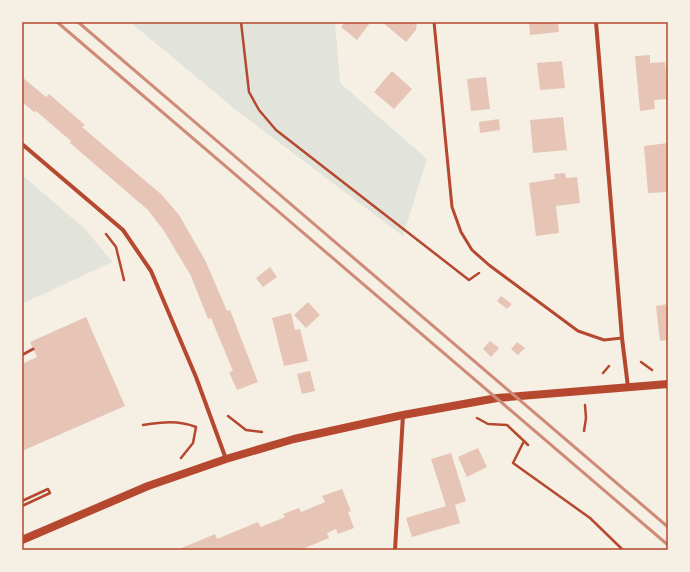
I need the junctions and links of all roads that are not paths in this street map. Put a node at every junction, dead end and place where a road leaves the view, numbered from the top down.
1 (434, 22) edge
2 (596, 22) edge
3 (22, 144) edge
4 (622, 338) junction
5 (33, 350) dead end
6 (22, 354) edge
7 (668, 384) edge
8 (628, 388) junction
9 (403, 415) junction
10 (226, 459) junction
11 (22, 540) edge
12 (395, 550) edge

1 - 4 lane
2 - 4 street
3 - 10 street
4 - 8 street
5 - 6 lane
7 - 8 main road
8 - 9 main road
9 - 10 main road
9 - 12 street
10 - 11 main road

